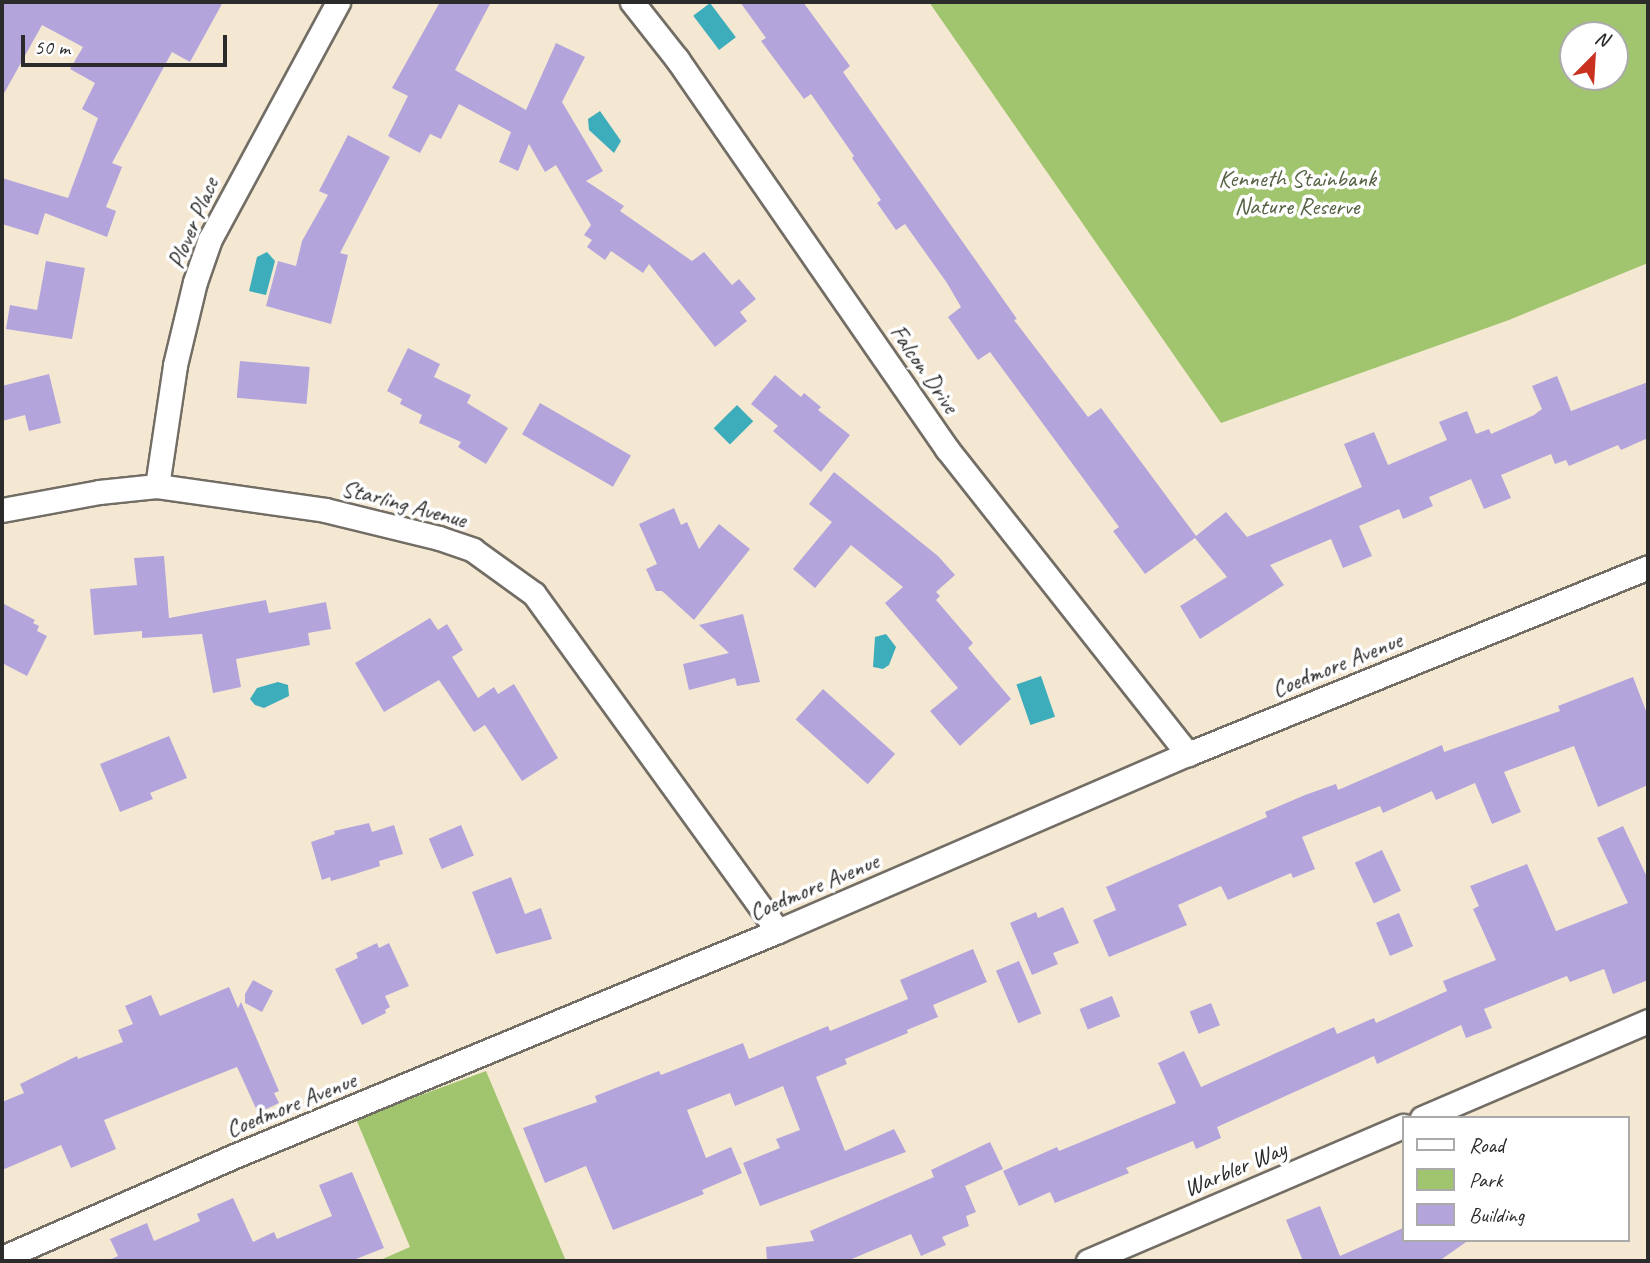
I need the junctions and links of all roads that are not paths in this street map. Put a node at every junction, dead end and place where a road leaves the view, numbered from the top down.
1 (338, 2) edge
2 (632, 2) edge
3 (157, 486) junction
4 (2, 510) edge
5 (1648, 567) edge
6 (1188, 754) junction
7 (778, 931) junction
8 (1648, 1021) edge
9 (1427, 1116) edge
10 (1402, 1126) edge
11 (2, 1258) edge
12 (1088, 1261) edge

1 - 3 street, Plover Place
2 - 6 street, Falcon Drive
3 - 4 street, Starling Avenue
3 - 7 street, Starling Avenue
5 - 6 street, Coedmore Avenue
6 - 7 street, Coedmore Avenue
7 - 11 street, Coedmore Avenue
8 - 9 street
10 - 12 street, Warbler Way

